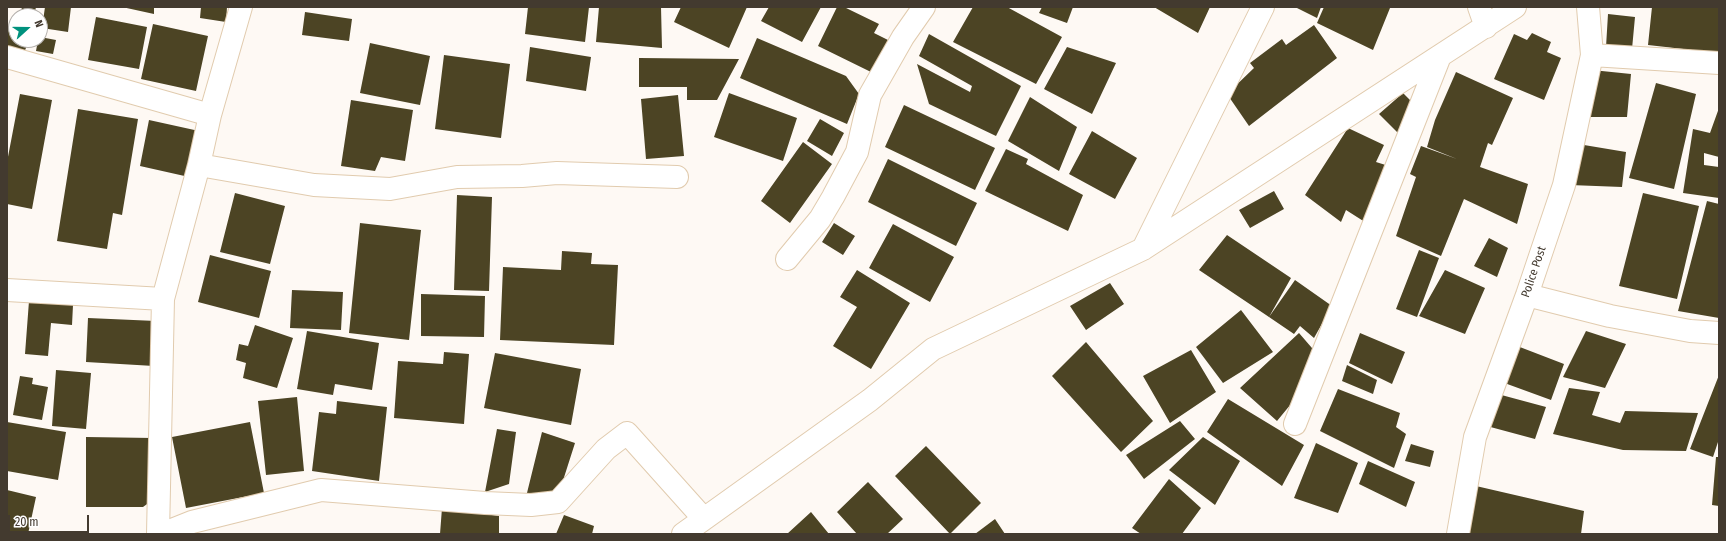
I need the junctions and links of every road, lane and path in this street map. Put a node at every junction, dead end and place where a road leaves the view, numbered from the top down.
1 (241, 7) edge
2 (924, 7) edge
3 (1264, 7) edge
4 (1515, 7) edge
5 (1588, 7) edge
6 (1482, 17) edge
7 (1592, 55) junction
8 (1440, 56) junction
9 (7, 57) edge
10 (1719, 63) edge
11 (210, 115) junction
12 (199, 166) junction
13 (676, 177) dead end
14 (1143, 249) junction
15 (787, 259) dead end
16 (7, 290) edge
17 (1527, 295) junction
18 (163, 299) junction
19 (1719, 333) edge
20 (1295, 424) dead end
21 (704, 519) junction
22 (158, 534) edge
23 (162, 534) edge
24 (683, 534) edge
25 (1458, 534) edge

1 - 11 street
2 - 15 street
3 - 14 street
4 - 6 street
5 - 7 street, Police Post
6 - 8 street
7 - 10 street
7 - 17 street, Police Post
8 - 14 street
8 - 20 street
9 - 11 street
11 - 12 street
12 - 13 street
12 - 18 street
14 - 21 street
16 - 18 street
17 - 19 street
17 - 25 street, Police Post
18 - 22 street
21 - 23 street
21 - 24 street

